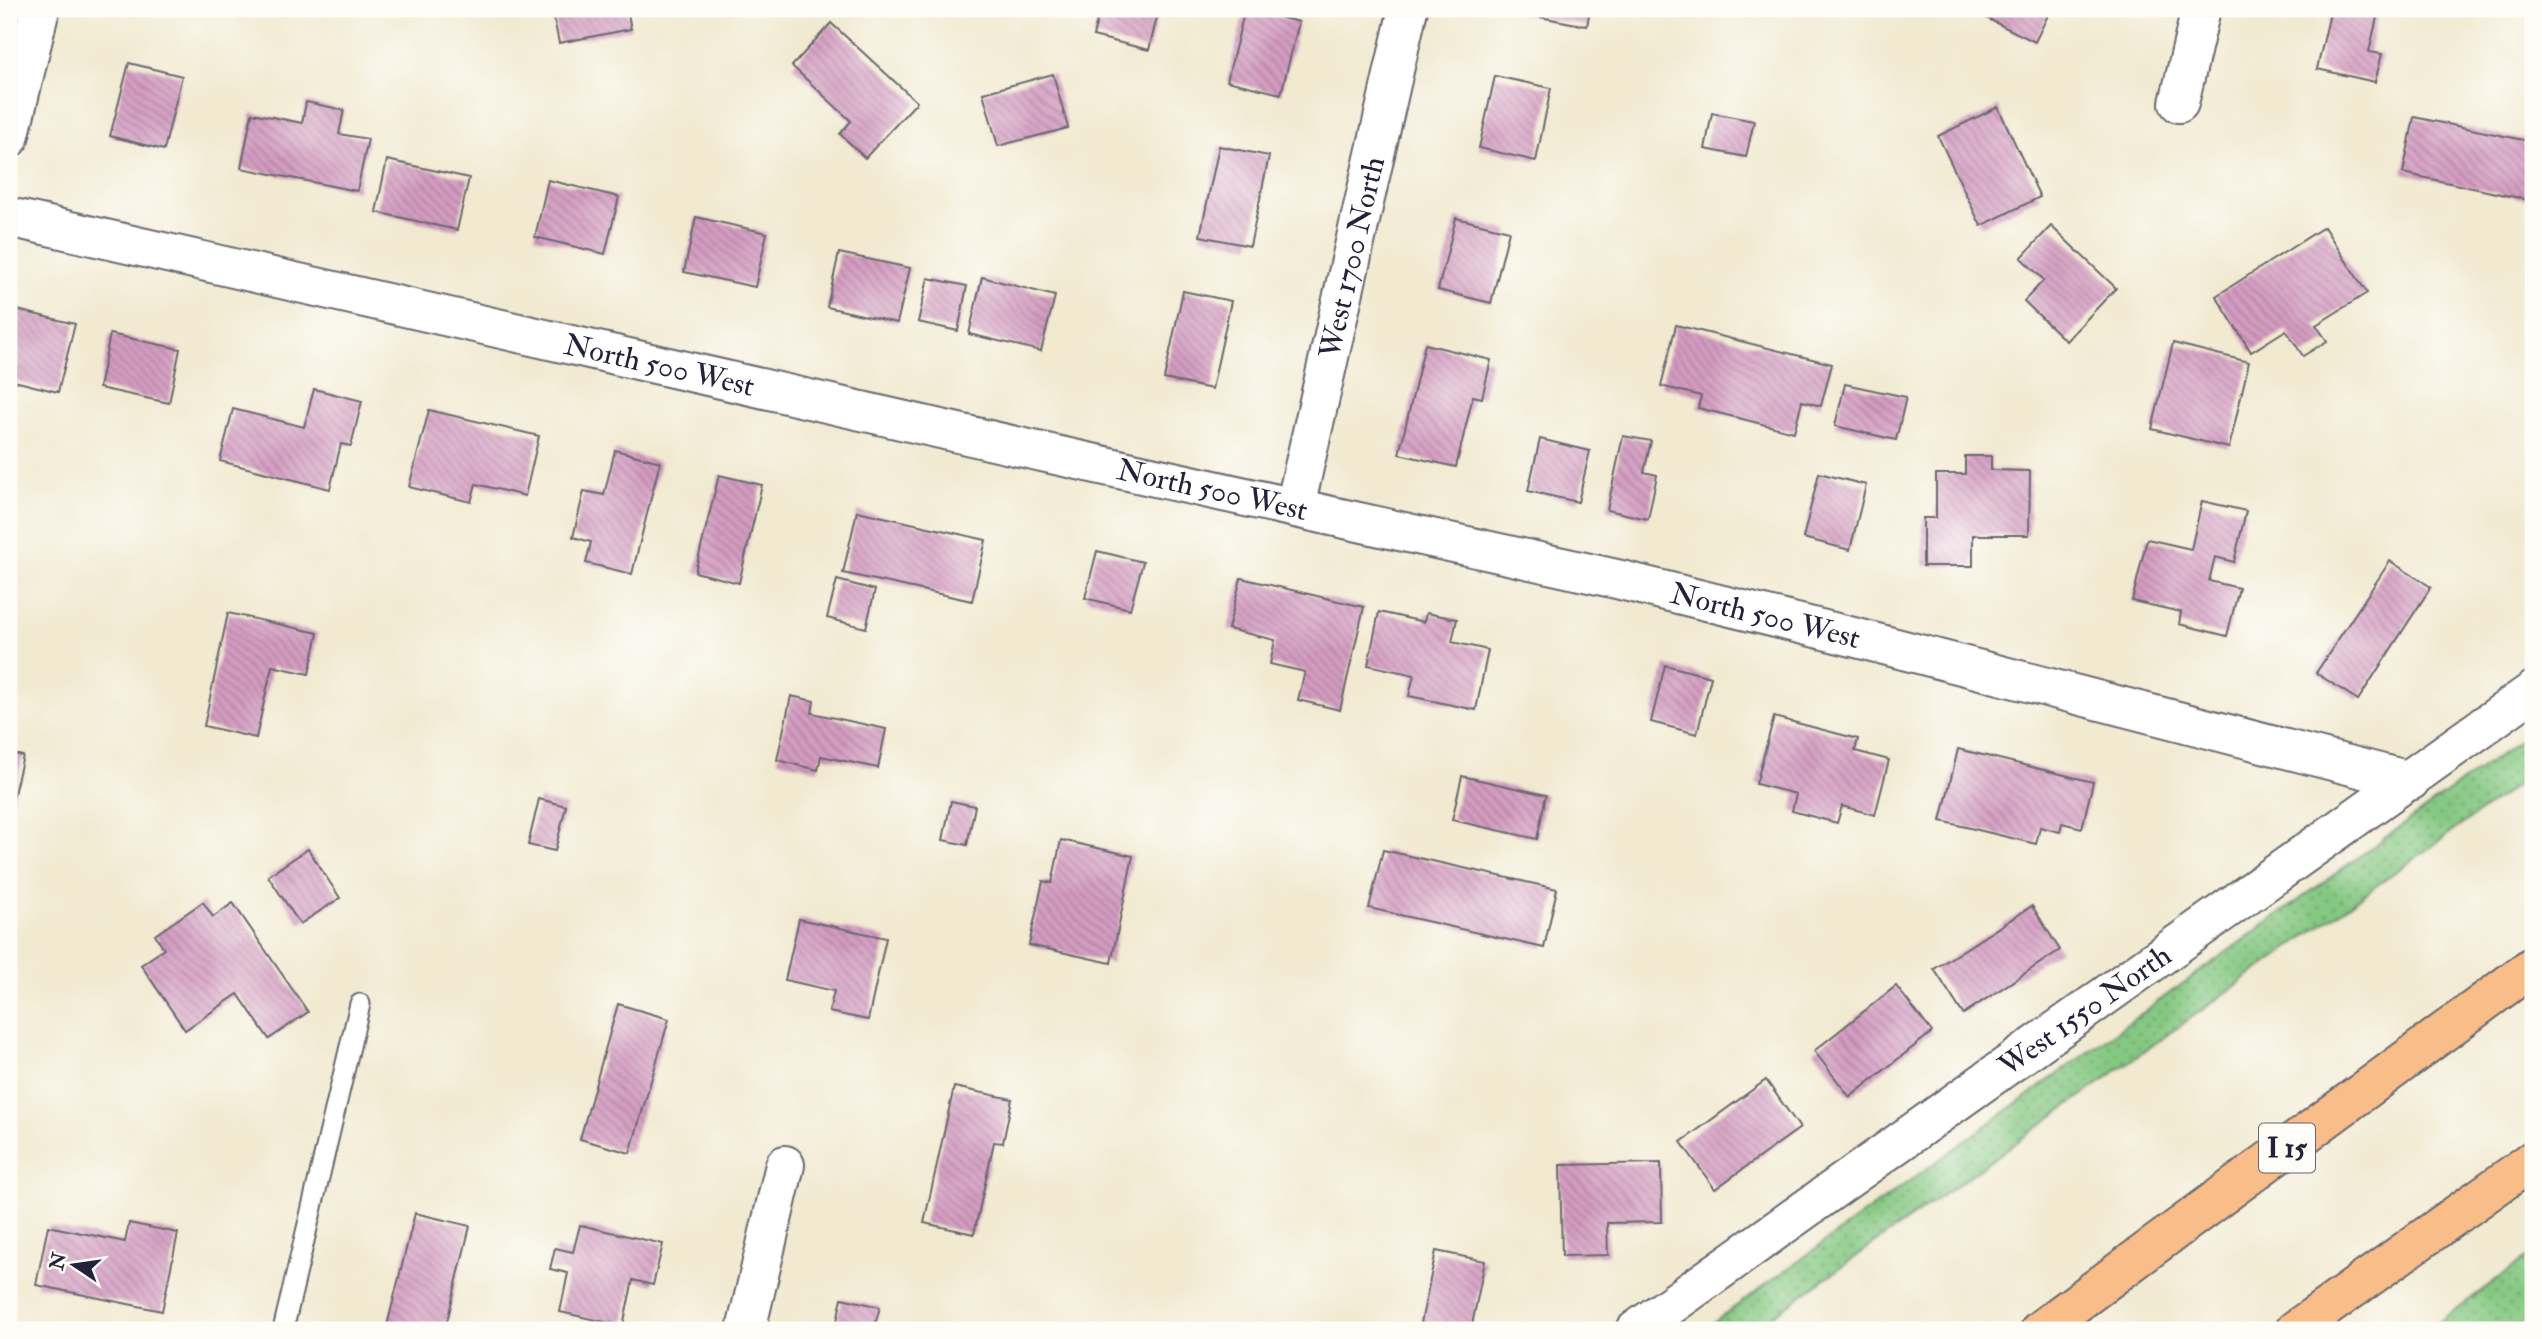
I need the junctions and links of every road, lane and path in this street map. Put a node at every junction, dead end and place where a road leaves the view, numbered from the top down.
1 (40, 9) edge
2 (1408, 9) edge
3 (2201, 9) edge
4 (2179, 103) dead end
5 (9, 138) edge
6 (9, 217) edge
7 (1295, 507) junction
8 (2533, 691) edge
9 (2410, 781) junction
10 (2533, 966) edge
11 (360, 1004) dead end
12 (2533, 1160) edge
13 (785, 1165) dead end
14 (283, 1330) edge
15 (746, 1330) edge
16 (1636, 1330) edge
17 (2040, 1330) edge
18 (2295, 1330) edge

1 - 5 street
2 - 7 street, West 1700 North
3 - 4 street
6 - 7 street, North 500 West
7 - 9 street, North 500 West
8 - 9 street, West 1550 North
9 - 16 street, West 1550 North
10 - 17 highway, I 15
11 - 14 lane
12 - 18 highway
13 - 15 street

